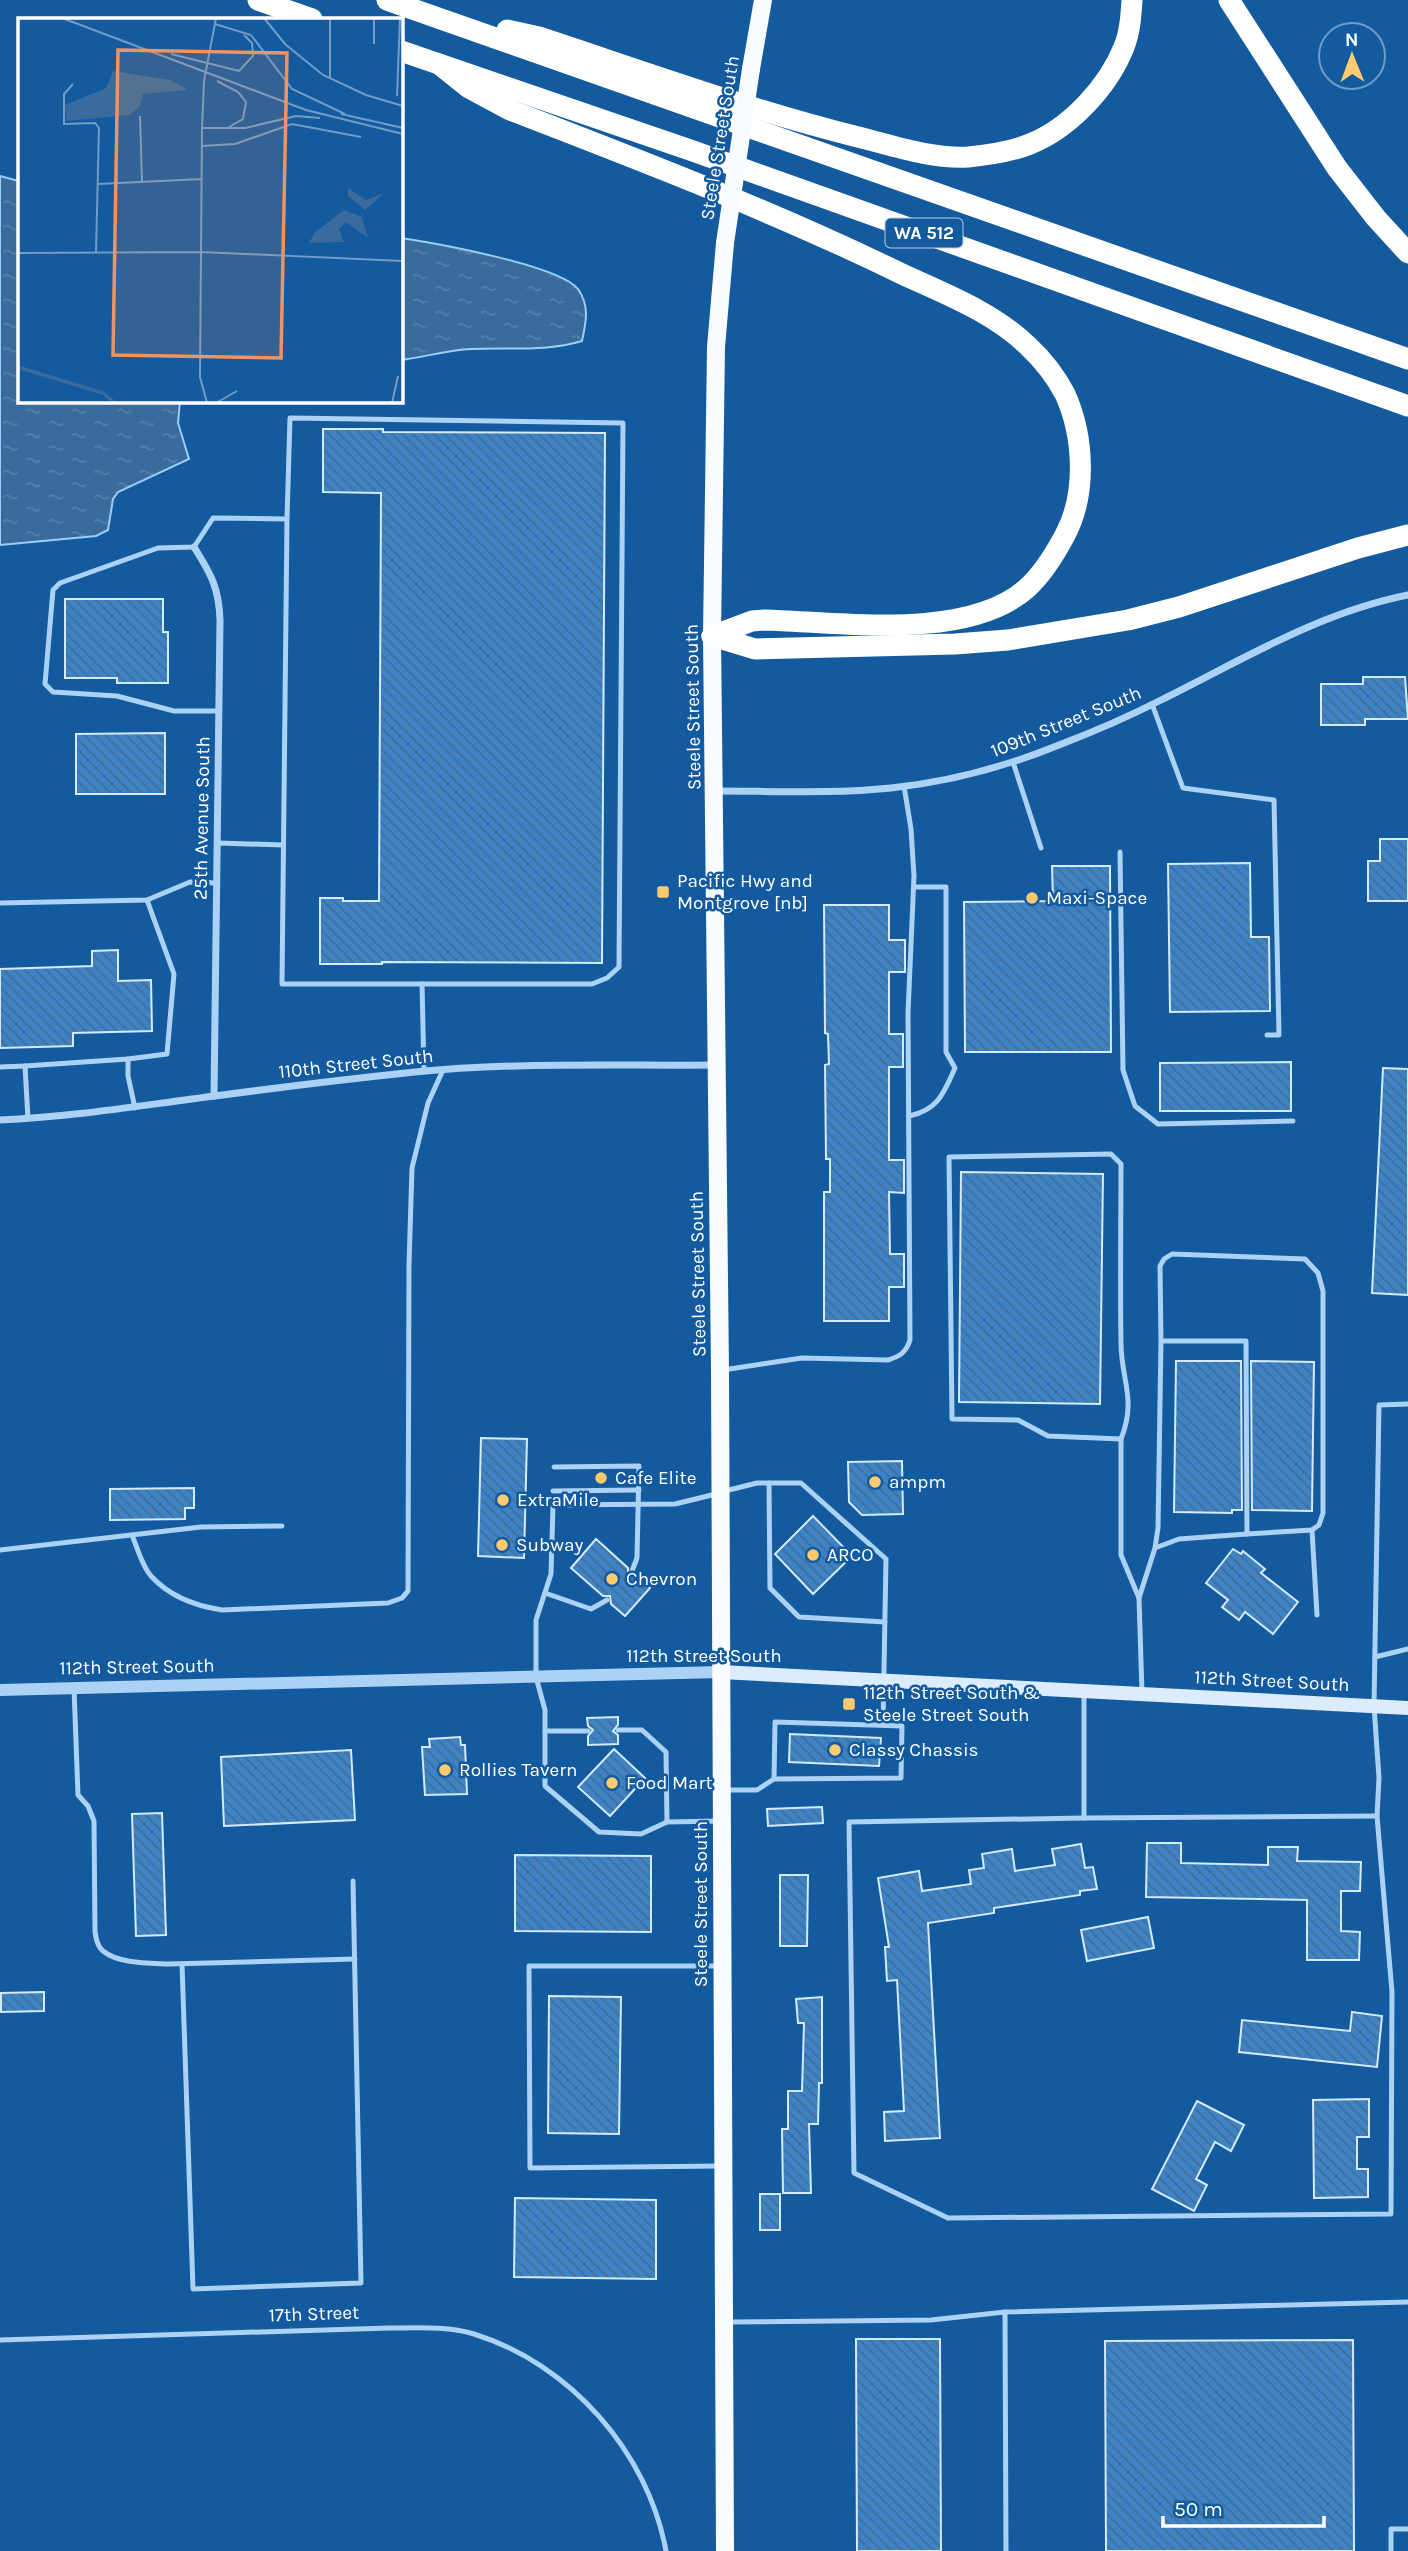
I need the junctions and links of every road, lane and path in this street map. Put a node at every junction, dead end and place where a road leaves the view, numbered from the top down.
1 (258, 0) edge
2 (387, 0) edge
3 (763, 0) edge
4 (1132, 0) edge
5 (1229, 0) edge
6 (309, 18) edge
7 (442, 19) junction
8 (402, 51) edge
9 (439, 64) junction
10 (1408, 253) edge
11 (1408, 359) edge
12 (1408, 406) edge
13 (287, 519) junction
14 (1408, 535) edge
15 (194, 547) junction
16 (1408, 595) edge
17 (712, 636) junction
18 (1152, 704) junction
19 (219, 711) junction
20 (1013, 762) junction
21 (904, 786) junction
22 (715, 791) junction
23 (218, 843) junction
24 (283, 845) junction
25 (1041, 848) dead end
26 (1120, 852) dead end
27 (217, 883) junction
28 (914, 887) junction
29 (147, 900) junction
30 (0, 903) edge
31 (422, 984) junction
32 (1266, 1035) dead end
33 (128, 1059) junction
34 (717, 1065) junction
35 (25, 1066) junction
36 (0, 1067) edge
37 (443, 1070) junction
38 (424, 1072) junction
39 (214, 1096) junction
40 (135, 1108) junction
41 (909, 1116) junction
42 (28, 1119) junction
43 (0, 1120) edge
44 (1293, 1121) dead end
45 (1161, 1341) junction
46 (720, 1371) junction
47 (1408, 1404) edge
48 (1121, 1438) junction
49 (554, 1467) dead end
50 (769, 1483) junction
51 (639, 1490) junction
52 (553, 1491) dead end
53 (721, 1492) junction
54 (639, 1504) junction
55 (282, 1526) dead end
56 (1312, 1530) junction
57 (1247, 1534) junction
58 (132, 1535) junction
59 (1154, 1548) junction
60 (0, 1550) edge
61 (632, 1571) dead end
62 (545, 1593) junction
63 (1139, 1598) junction
64 (607, 1601) dead end
65 (1317, 1615) dead end
66 (885, 1622) junction
67 (1408, 1649) edge
68 (1375, 1657) junction
69 (721, 1672) junction
70 (536, 1677) junction
71 (884, 1679) junction
72 (74, 1688) junction
73 (0, 1690) edge
74 (1084, 1690) junction
75 (1142, 1693) junction
76 (1374, 1706) junction
77 (1408, 1708) edge
78 (883, 1725) junction
79 (618, 1730) dead end
80 (545, 1731) junction
81 (588, 1731) dead end
82 (774, 1779) junction
83 (721, 1791) junction
84 (1377, 1816) junction
85 (1084, 1818) junction
86 (722, 1821) junction
87 (667, 1822) junction
88 (354, 1881) dead end
89 (355, 1959) junction
90 (182, 1964) junction
91 (722, 1966) junction
92 (723, 2166) junction
93 (1408, 2302) edge
94 (1005, 2312) junction
95 (723, 2322) junction
96 (0, 2340) edge
97 (1408, 2529) edge
98 (666, 2551) edge
99 (724, 2551) edge
100 (1006, 2551) edge
101 (1391, 2551) edge

1 - 6 highway
2 - 7 highway, WA 512
3 - 17 main road, Steele Street South, bridge
4 - 7 highway
5 - 10 highway
7 - 11 highway, WA 512
8 - 9 highway, WA 512
9 - 12 highway, WA 512
9 - 17 highway
13 - 15 lane
13 - 24 lane
13 - 31 lane
14 - 17 highway
15 - 19 street, 25th Avenue South
15 - 19 lane
16 - 18 street, 109th Street South
17 - 22 main road, Steele Street South
18 - 20 street, 109th Street South
18 - 32 lane
19 - 23 street, 25th Avenue South
20 - 21 street, 109th Street South
20 - 25 lane
21 - 22 street, 109th Street South
21 - 28 lane
22 - 34 main road, Steele Street South
23 - 24 lane
23 - 27 street, 25th Avenue South
24 - 31 lane
26 - 44 lane
27 - 29 lane
27 - 39 street, 25th Avenue South
28 - 41 lane
28 - 41 lane
29 - 30 lane
29 - 33 lane
31 - 38 lane
33 - 35 lane
33 - 40 lane
34 - 37 street, 110th Street South
34 - 46 main road, Steele Street South
35 - 36 lane
35 - 42 lane
37 - 38 street, 110th Street South
37 - 58 lane
38 - 39 street, 110th Street South
39 - 40 street, 110th Street South
40 - 42 street, 110th Street South
41 - 46 lane
42 - 43 street, 110th Street South
45 - 56 lane
45 - 57 lane
45 - 59 lane
46 - 53 main road, Steele Street South
47 - 68 lane
48 - 48 lane
48 - 63 lane
49 - 51 lane
50 - 53 lane
50 - 66 lane
50 - 66 lane
51 - 52 lane
51 - 54 lane
53 - 54 lane
53 - 69 main road, Steele Street South
54 - 61 lane
54 - 62 lane
55 - 58 lane
56 - 57 lane
56 - 65 lane
57 - 59 lane
58 - 60 lane
59 - 63 lane
62 - 64 lane
62 - 70 lane
63 - 75 lane
66 - 71 lane
67 - 68 lane
68 - 76 lane
69 - 70 street, 112th Street South
69 - 71 main road, 112th Street South
69 - 83 main road, Steele Street South
70 - 72 street, 112th Street South
70 - 80 lane
71 - 74 main road, 112th Street South
71 - 78 lane
72 - 73 street, 112th Street South
72 - 90 lane
74 - 75 main road, 112th Street South
74 - 85 lane
75 - 76 main road, 112th Street South
76 - 77 main road, 112th Street South
76 - 84 lane
78 - 82 lane
78 - 82 lane
79 - 87 lane
80 - 81 lane
80 - 87 lane
82 - 83 lane
83 - 86 main road, Steele Street South
84 - 85 lane
84 - 85 lane
86 - 87 lane
86 - 91 main road, Steele Street South
88 - 89 lane
89 - 90 lane
89 - 90 lane
91 - 92 main road, Steele Street South
91 - 92 lane
92 - 95 main road, Steele Street South
93 - 94 lane
94 - 95 lane
94 - 100 lane
95 - 99 main road, Steele Street South
96 - 98 lane, 17th Street
97 - 101 lane

